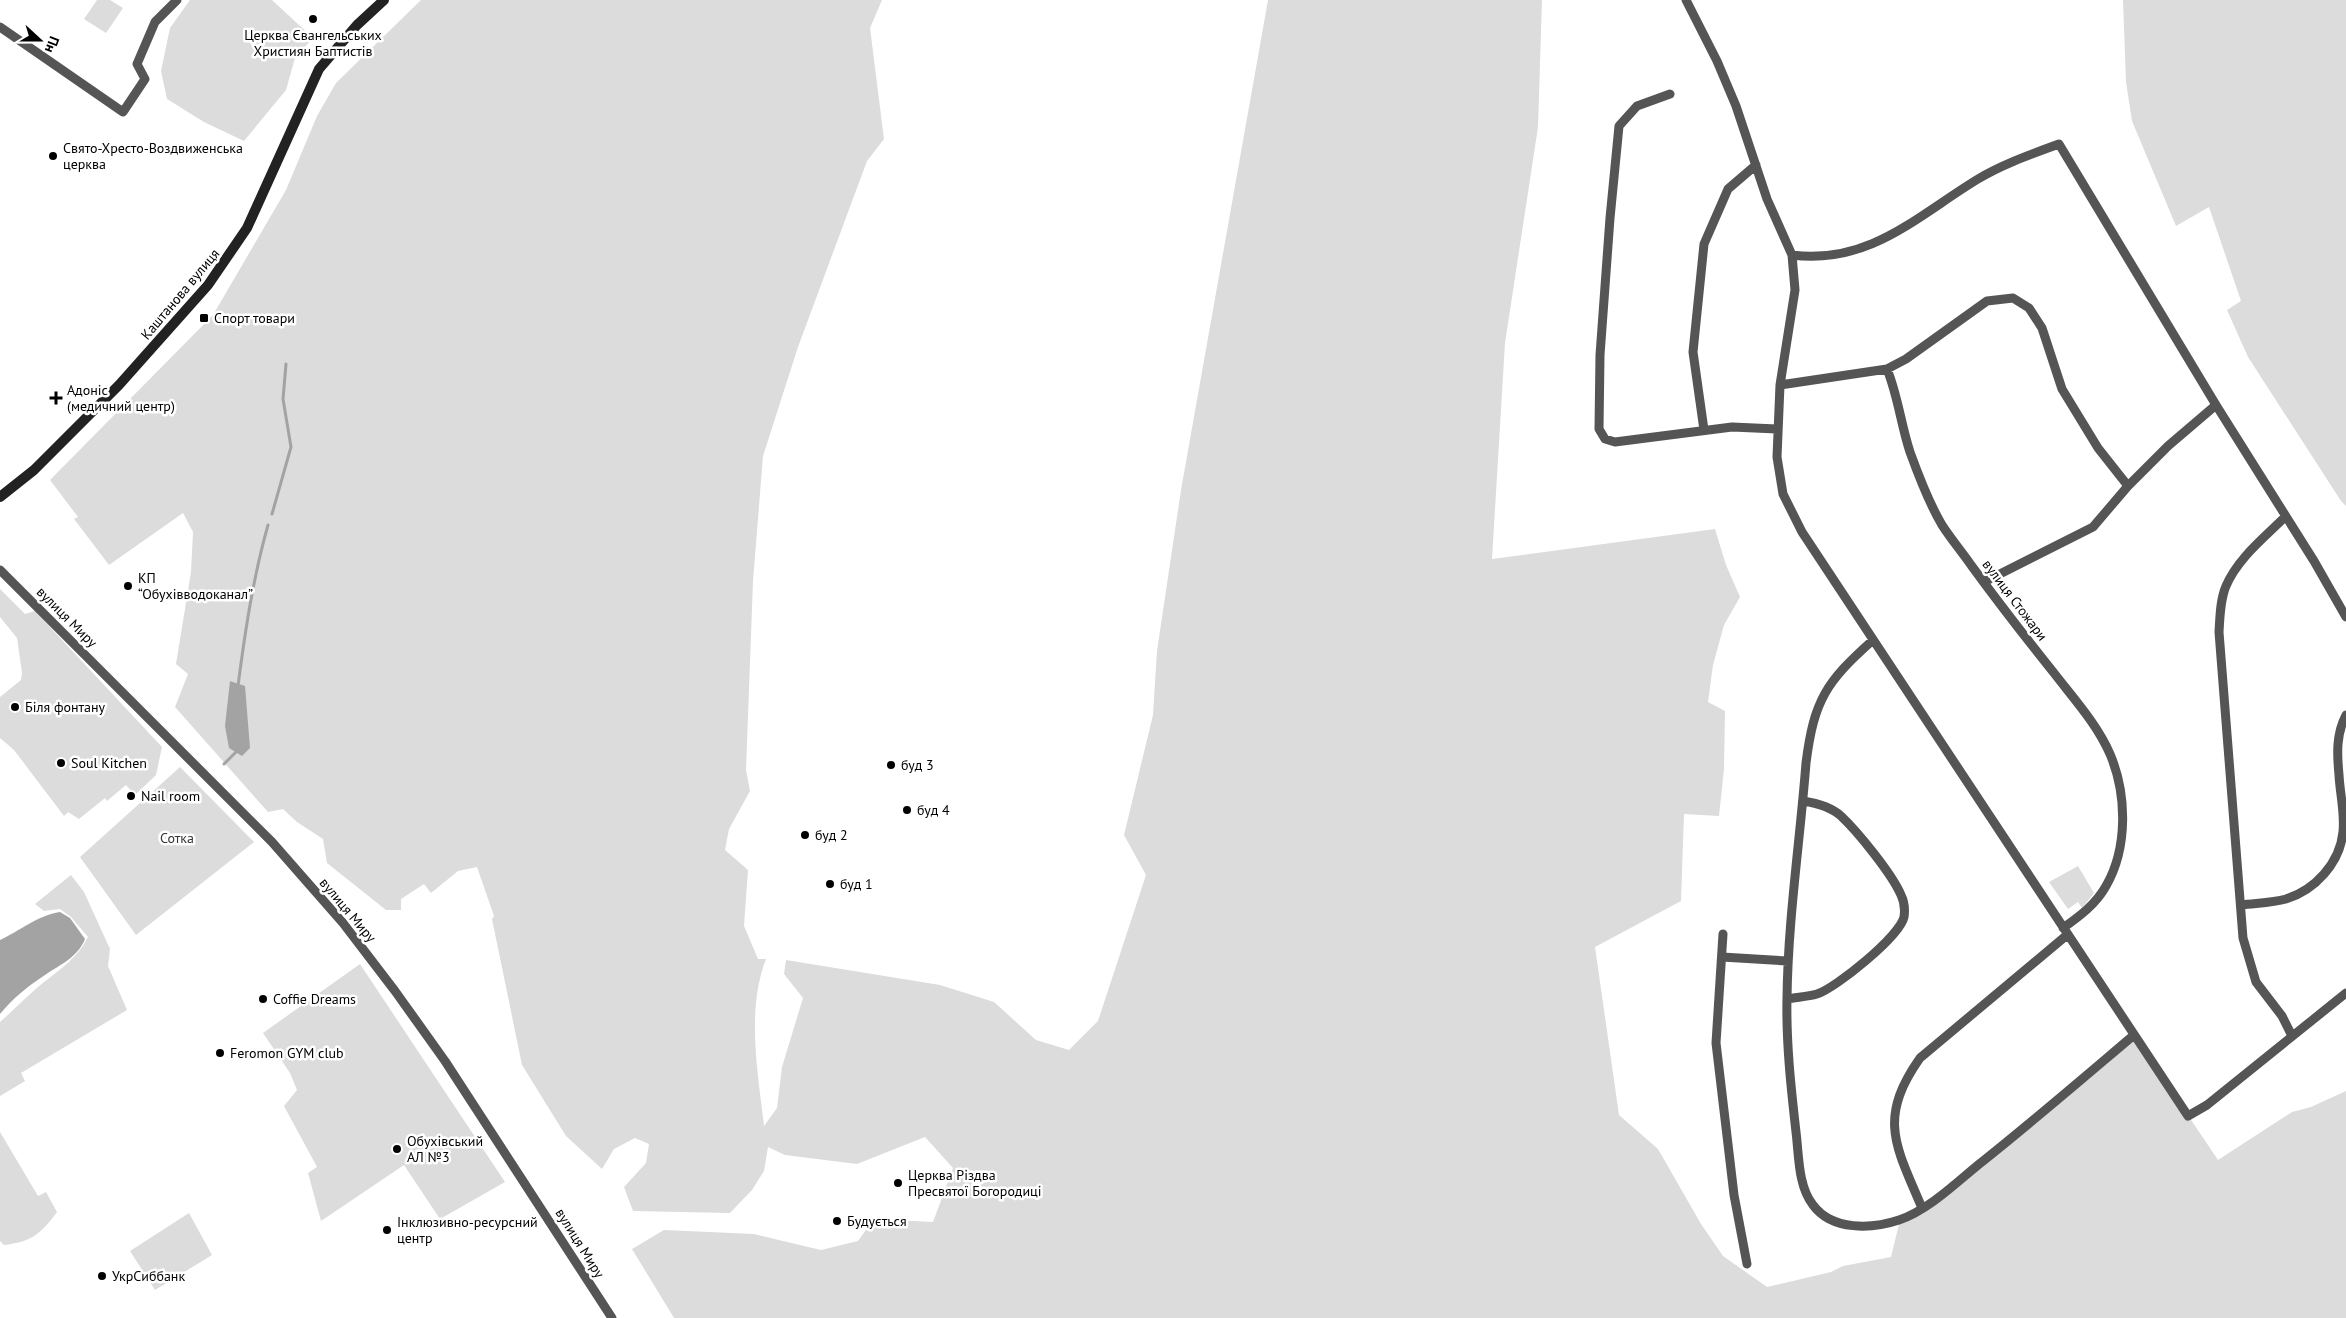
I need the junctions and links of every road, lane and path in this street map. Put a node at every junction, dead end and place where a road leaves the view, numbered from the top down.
1 (177, 0) edge
2 (384, 0) edge
3 (1686, 0) edge
4 (0, 27) edge
5 (1670, 94) dead end
6 (1756, 165) junction
7 (1792, 255) junction
8 (1887, 369) junction
9 (1780, 384) junction
10 (2216, 405) junction
11 (1777, 429) junction
12 (1704, 430) junction
13 (2128, 486) junction
14 (0, 497) edge
15 (2285, 517) junction
16 (0, 570) edge
17 (1984, 582) junction
18 (2346, 617) edge
19 (1873, 640) junction
20 (2346, 715) edge
21 (1803, 801) junction
22 (2241, 906) junction
23 (2065, 932) junction
24 (1723, 934) dead end
25 (1722, 957) junction
26 (1788, 961) junction
27 (2346, 993) edge
28 (1787, 999) junction
29 (2134, 1036) junction
30 (2292, 1036) junction
31 (1922, 1208) junction
32 (1747, 1264) dead end
33 (612, 1318) edge

1 - 4 street
2 - 14 main road, Каштанова вулиця
3 - 6 street
5 - 12 street
6 - 7 street
6 - 12 street
7 - 9 street
7 - 10 street
8 - 9 street
8 - 13 street
8 - 17 street, вулиця Стожари
9 - 11 street
10 - 13 street
10 - 15 street
11 - 12 street
11 - 19 street
13 - 17 street
15 - 18 street
15 - 22 street
16 - 33 street, вулиця Миру
17 - 23 street, вулиця Стожари
19 - 21 street
19 - 23 street
20 - 22 street
21 - 26 street
21 - 28 street
22 - 30 street
23 - 29 street
23 - 31 street, вулиця Стожари
24 - 25 street
25 - 26 street
25 - 32 street
26 - 28 street
27 - 30 street
28 - 31 street
29 - 30 street
29 - 31 street

